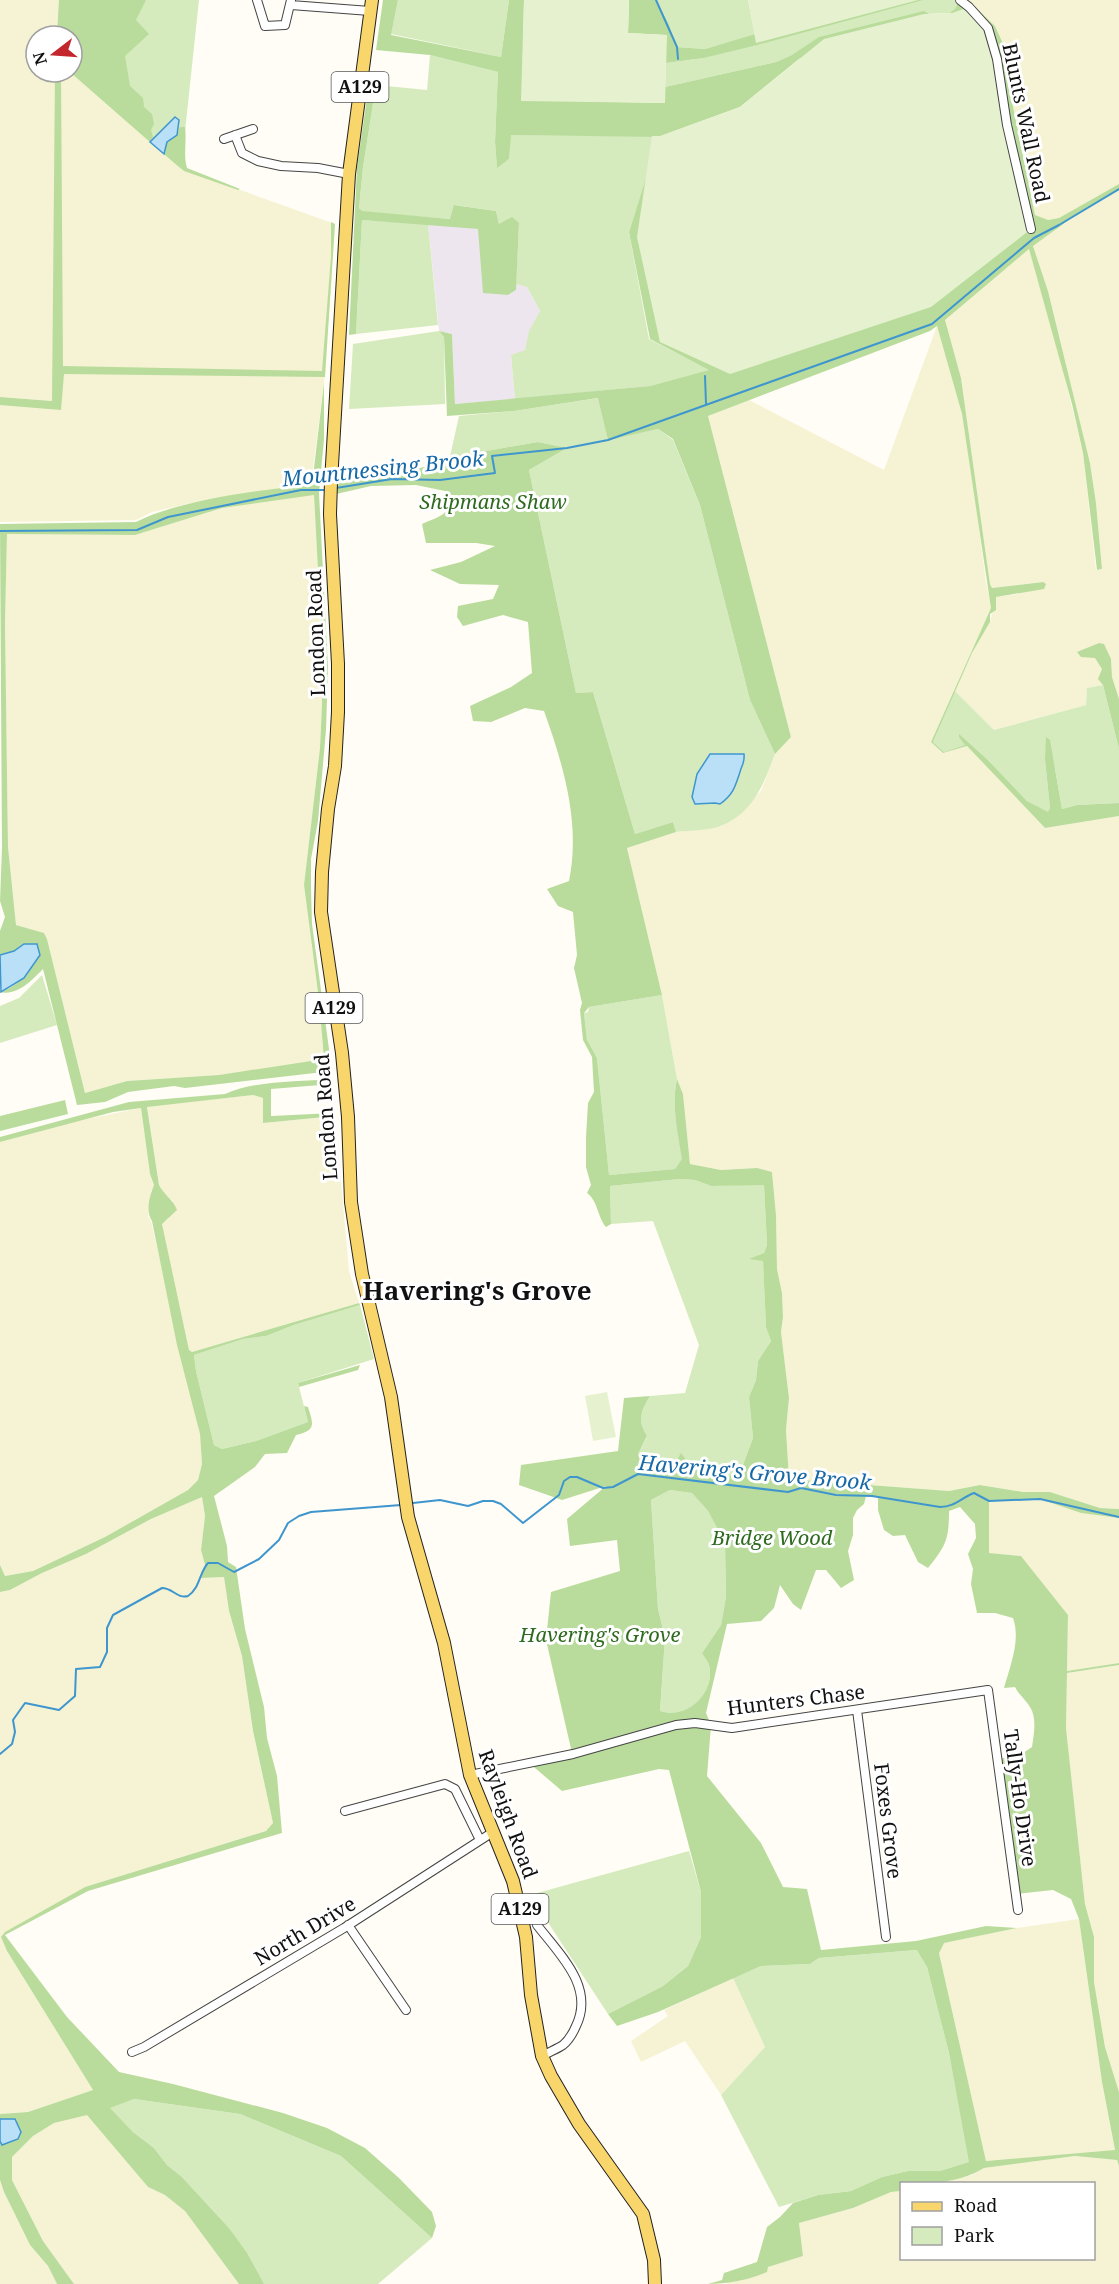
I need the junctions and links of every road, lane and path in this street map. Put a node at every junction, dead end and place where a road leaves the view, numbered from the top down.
1 (256, 0) edge
2 (960, 0) edge
3 (291, 3) edge
4 (371, 6) edge
5 (253, 129) dead end
6 (235, 135) junction
7 (224, 139) dead end
8 (349, 174) junction
9 (1031, 229) dead end
10 (408, 1517) joint
11 (988, 1690) joint
12 (857, 1710) junction
13 (470, 1775) junction
14 (345, 1811) dead end
15 (493, 1832) junction
16 (480, 1840) junction
17 (1018, 1910) dead end
18 (348, 1925) junction
19 (537, 1925) dead end
20 (886, 1937) dead end
21 (406, 2010) dead end
22 (132, 2052) dead end
23 (542, 2056) junction
24 (655, 2284) edge

1 - 3 street
2 - 9 street, Blunts Wall Road
3 - 4 street
4 - 8 main road, London Road / A129
5 - 6 street
6 - 7 street
6 - 8 street
8 - 10 main road, London Road / A129
10 - 13 main road, Rayleigh Road / A129
11 - 12 street, Hunters Chase
11 - 17 street, Tally-Ho Drive
12 - 13 street, Hunters Chase
12 - 20 street, Foxes Grove
13 - 15 main road, Rayleigh Road / A129
14 - 16 street, Rayleigh Road
15 - 16 street, North Drive
15 - 23 main road, Rayleigh Road / A129
16 - 18 street, North Drive
18 - 21 street
18 - 22 street, North Drive
19 - 23 street
23 - 24 main road, Rayleigh Road / A129

